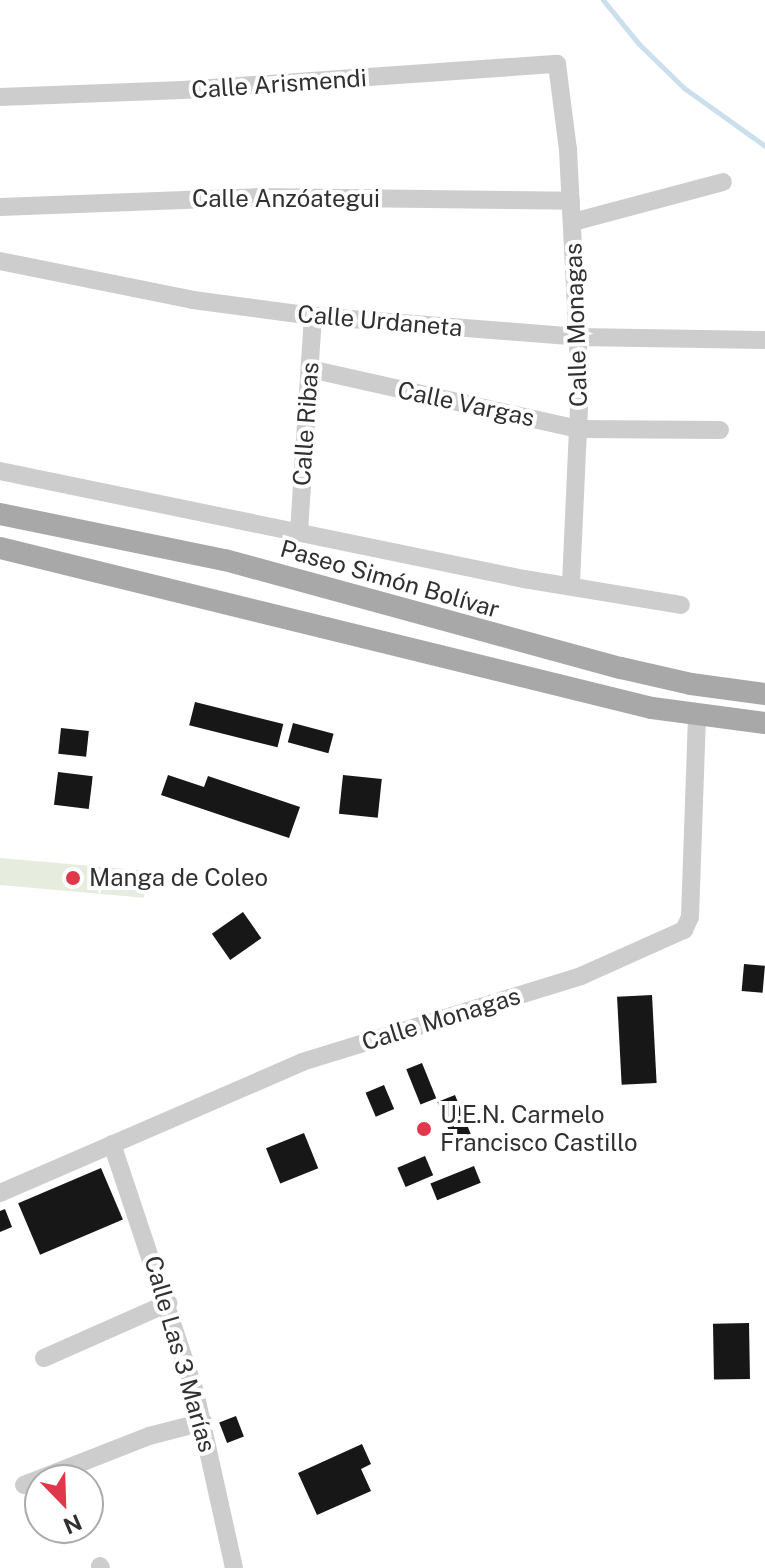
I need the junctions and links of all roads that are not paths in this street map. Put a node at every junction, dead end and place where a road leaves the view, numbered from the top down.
1 (557, 64) joint
2 (0, 97) edge
3 (723, 182) dead end
4 (571, 201) junction
5 (0, 207) edge
6 (573, 222) junction
7 (0, 261) edge
8 (313, 316) junction
9 (578, 337) junction
10 (765, 340) edge
11 (310, 369) junction
12 (579, 429) junction
13 (720, 430) dead end
14 (0, 471) edge
15 (0, 514) edge
16 (299, 532) junction
17 (0, 548) edge
18 (571, 586) junction
19 (681, 605) dead end
20 (765, 694) edge
21 (697, 716) junction
22 (765, 723) edge
23 (112, 1144) junction
24 (0, 1193) edge
25 (168, 1303) junction
26 (44, 1358) dead end
27 (203, 1422) junction
28 (78, 1464) edge
29 (234, 1568) edge

1 - 2 street, Calle Arismendi
1 - 4 street, Calle Monagas
3 - 6 street
4 - 5 street, Calle Anzóategui
4 - 6 street, Calle Monagas
6 - 9 street, Calle Monagas
7 - 8 street, Calle Urdaneta
8 - 9 street, Calle Urdaneta
8 - 11 street, Calle Ribas
9 - 10 street, Calle Urdaneta
9 - 12 street, Calle Monagas
11 - 12 street, Calle Vargas
11 - 16 street, Calle Ribas
12 - 13 street, Calle Vargas
12 - 18 street, Calle Monagas
14 - 16 street, Paseo Simón Bolívar
15 - 20 main road, Paseo Simón Bolívar
16 - 18 street, Paseo Simón Bolívar
17 - 21 main road
18 - 19 street, Paseo Simón Bolívar
21 - 22 main road
21 - 23 street, Calle Monagas
23 - 24 street, Calle Monagas
23 - 25 street, Calle Las 3 Marías
25 - 26 street
25 - 27 street, Calle Las 3 Marías
27 - 28 street
27 - 29 street, Calle Las 3 Marías

